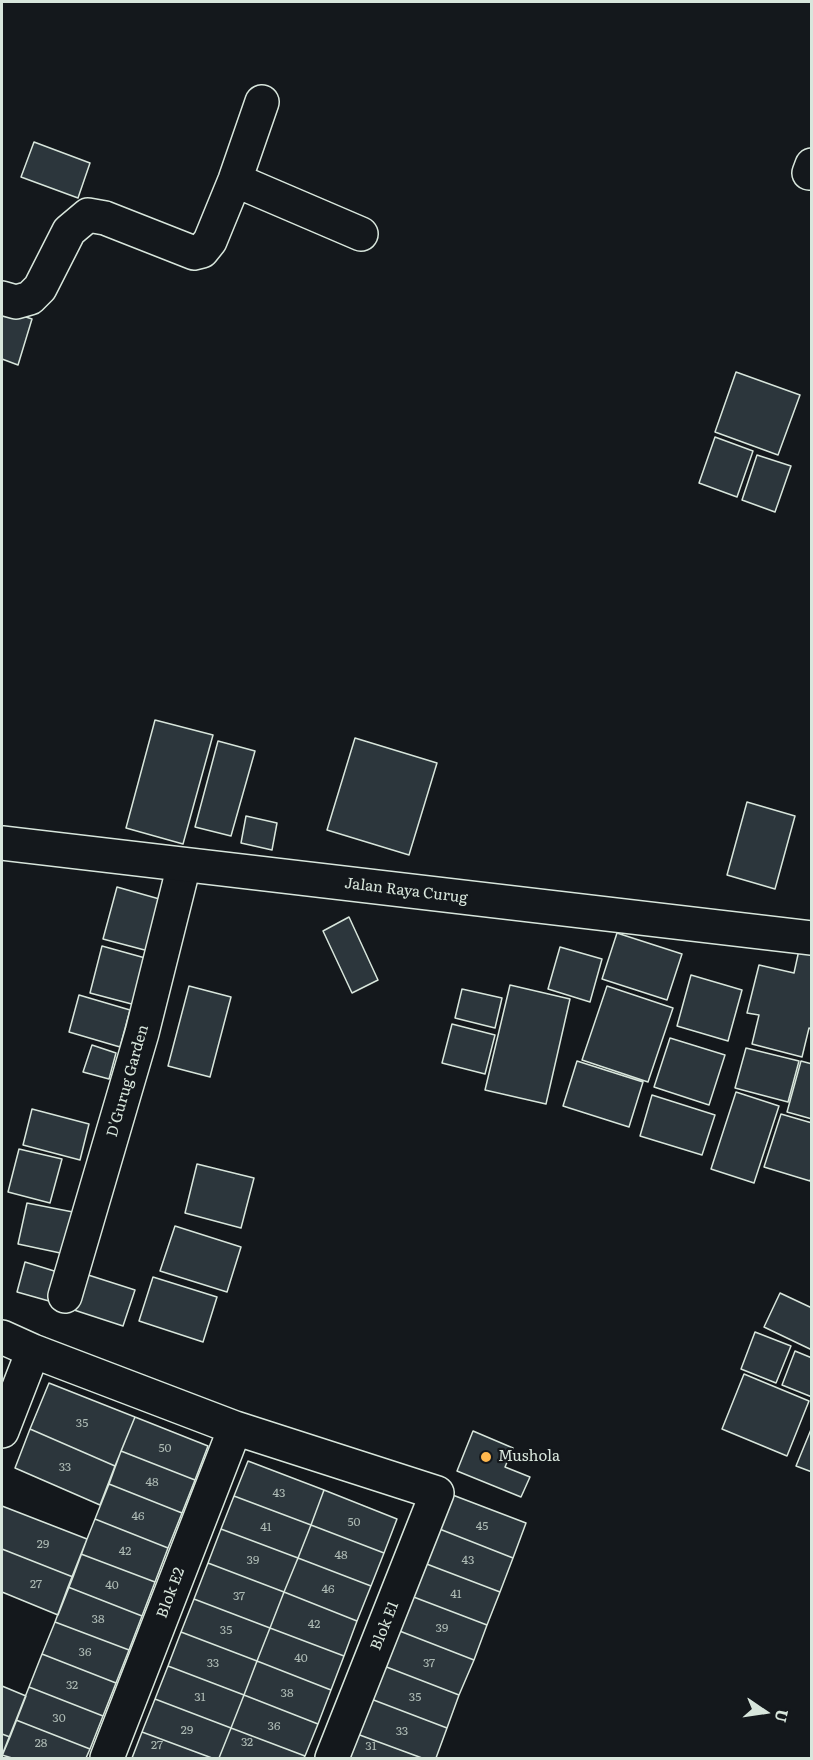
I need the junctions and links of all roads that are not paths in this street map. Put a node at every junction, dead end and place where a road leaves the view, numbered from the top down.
1 (262, 102) dead end
2 (235, 180) junction
3 (360, 234) dead end
4 (2, 298) edge
5 (2, 843) edge
6 (184, 865) junction
7 (812, 938) edge
8 (65, 1296) dead end
9 (2, 1337) edge
10 (33, 1351) junction
11 (235, 1428) junction
12 (2, 1431) edge
13 (107, 1758) edge
14 (332, 1758) edge

1 - 2 street
2 - 3 street
2 - 4 street
5 - 6 street, Jalan Raya Curug
6 - 7 street, Jalan Raya Curug
6 - 8 street, D'Gurug Garden
9 - 10 street
10 - 11 street
10 - 12 street
11 - 13 street, Blok E2
11 - 14 street, Blok E1

